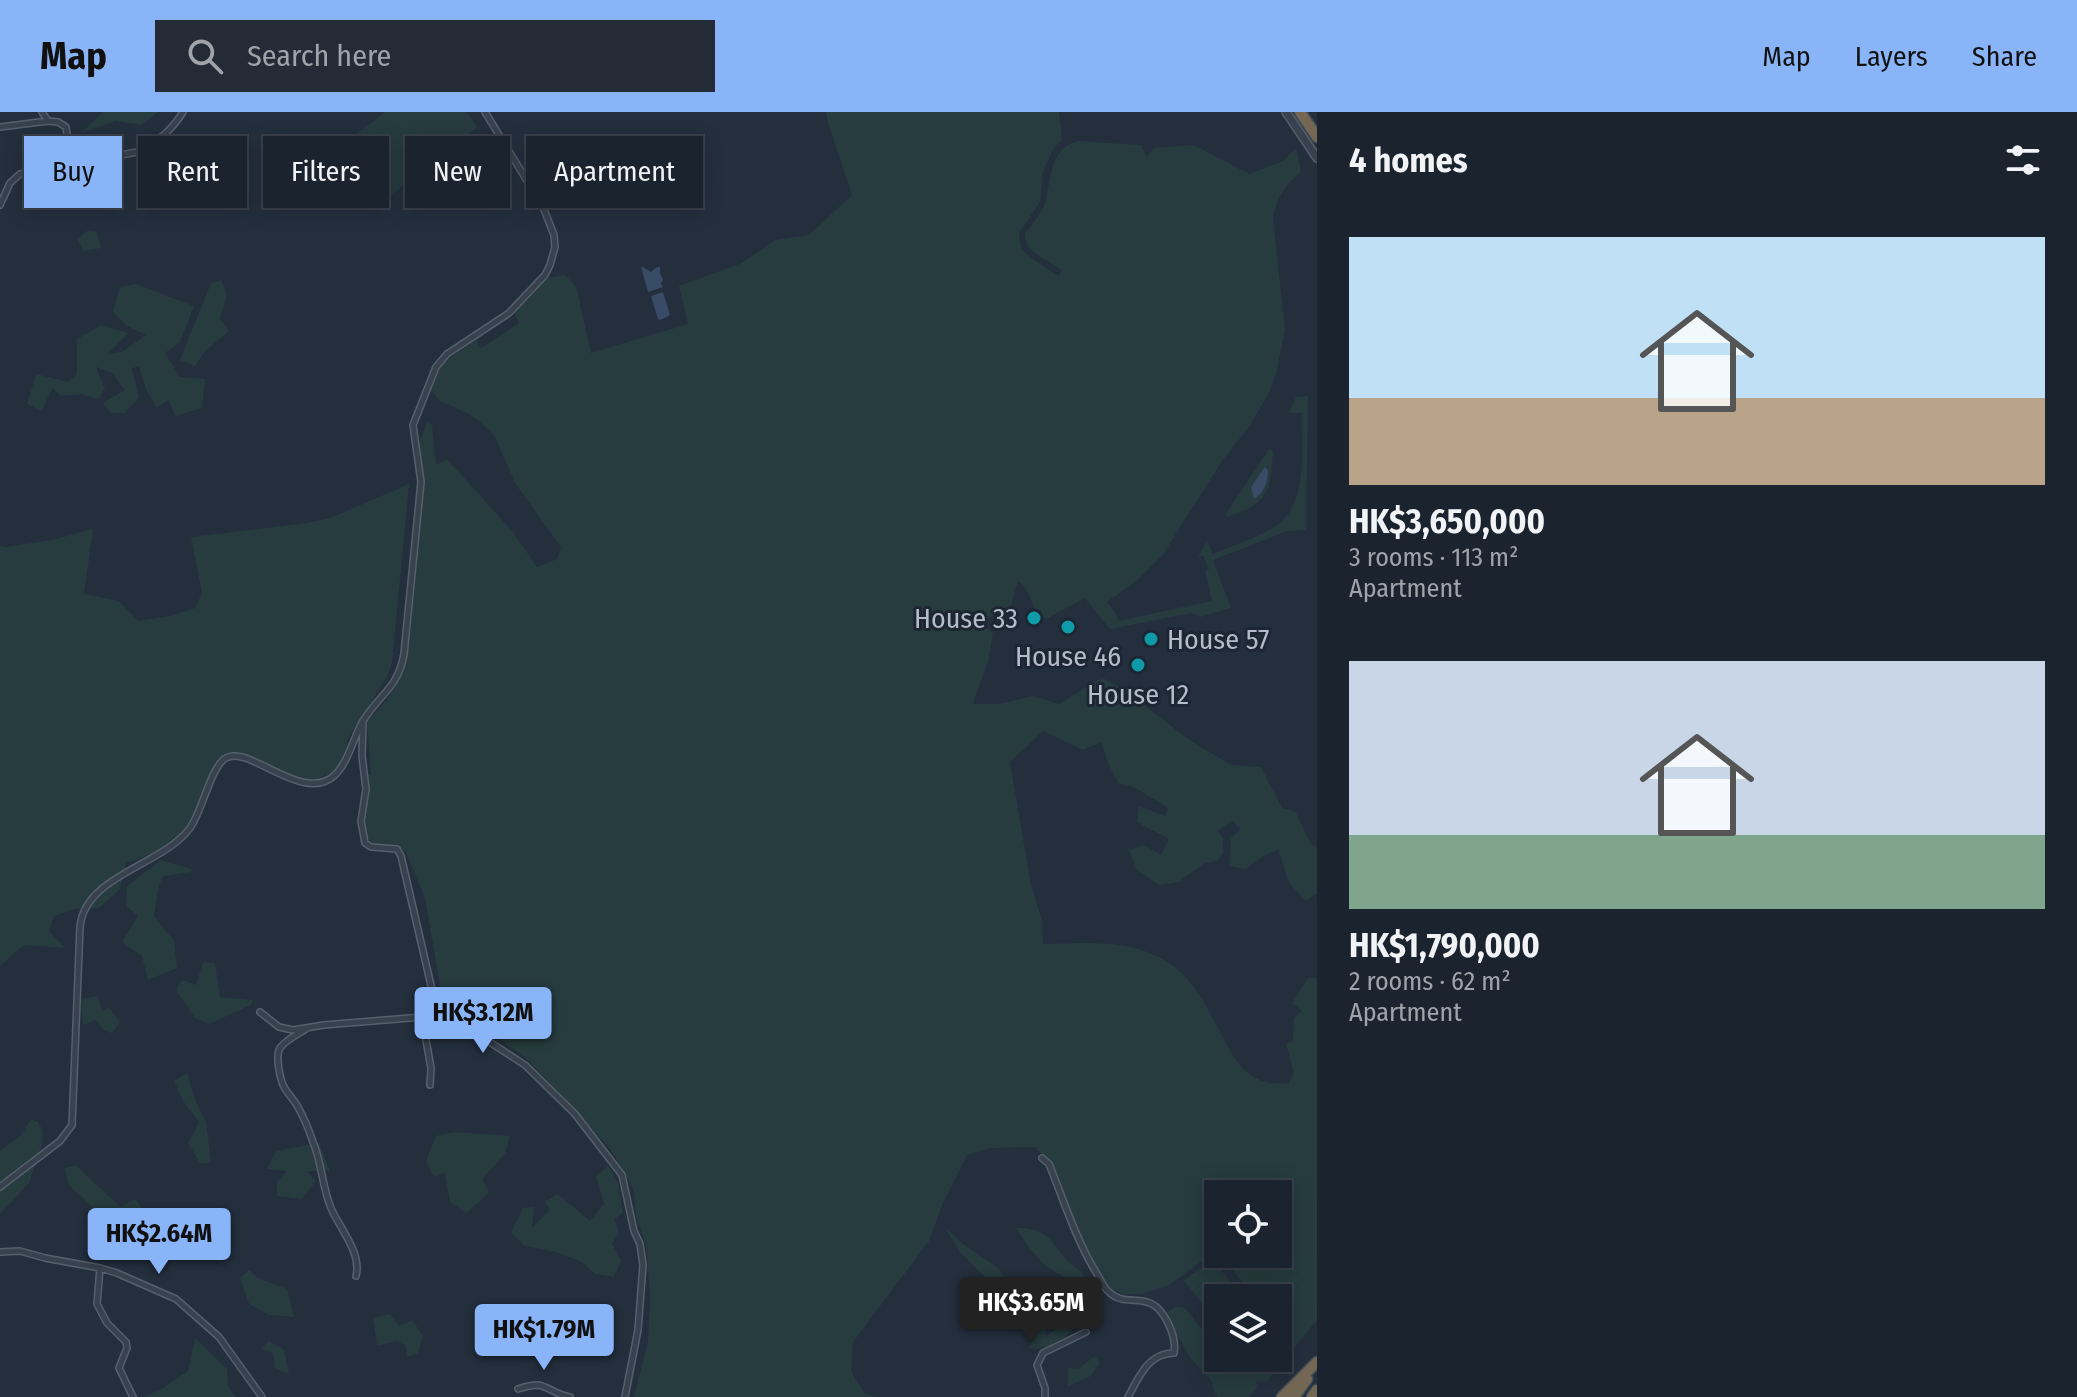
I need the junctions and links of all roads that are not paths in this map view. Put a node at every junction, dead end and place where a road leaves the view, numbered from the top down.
1 (42, 112) edge
2 (183, 112) edge
3 (485, 112) edge
4 (1286, 112) edge
5 (1300, 112) edge
6 (48, 121) junction
7 (0, 127) edge
8 (67, 136) edge
9 (1317, 137) edge
10 (122, 155) edge
11 (1317, 158) edge
12 (24, 173) edge
13 (0, 205) edge
14 (363, 721) junction
15 (436, 1007) junction
16 (260, 1012) dead end
17 (422, 1017) junction
18 (307, 1028) junction
19 (430, 1085) dead end
20 (1042, 1158) dead end
21 (0, 1187) edge
22 (0, 1252) edge
23 (100, 1268) junction
24 (356, 1276) dead end
25 (1086, 1332) dead end
26 (1317, 1364) edge
27 (518, 1389) dead end
28 (1317, 1390) edge
29 (133, 1397) edge
30 (262, 1397) edge
31 (570, 1397) edge
32 (625, 1397) edge
33 (1045, 1397) edge
34 (1128, 1397) edge
35 (1282, 1397) edge
36 (1294, 1397) edge
37 (1312, 1397) edge

1 - 6 street
2 - 10 street
3 - 14 street
4 - 11 street
5 - 9 highway
6 - 7 street
6 - 8 street
12 - 13 street
14 - 15 street
14 - 21 street
15 - 17 street
15 - 32 street
16 - 18 street
17 - 18 street
17 - 19 street
18 - 24 street
20 - 34 street
22 - 23 street
23 - 29 street
23 - 30 street
25 - 33 street
26 - 35 highway
26 - 36 highway
27 - 31 street
28 - 37 highway

